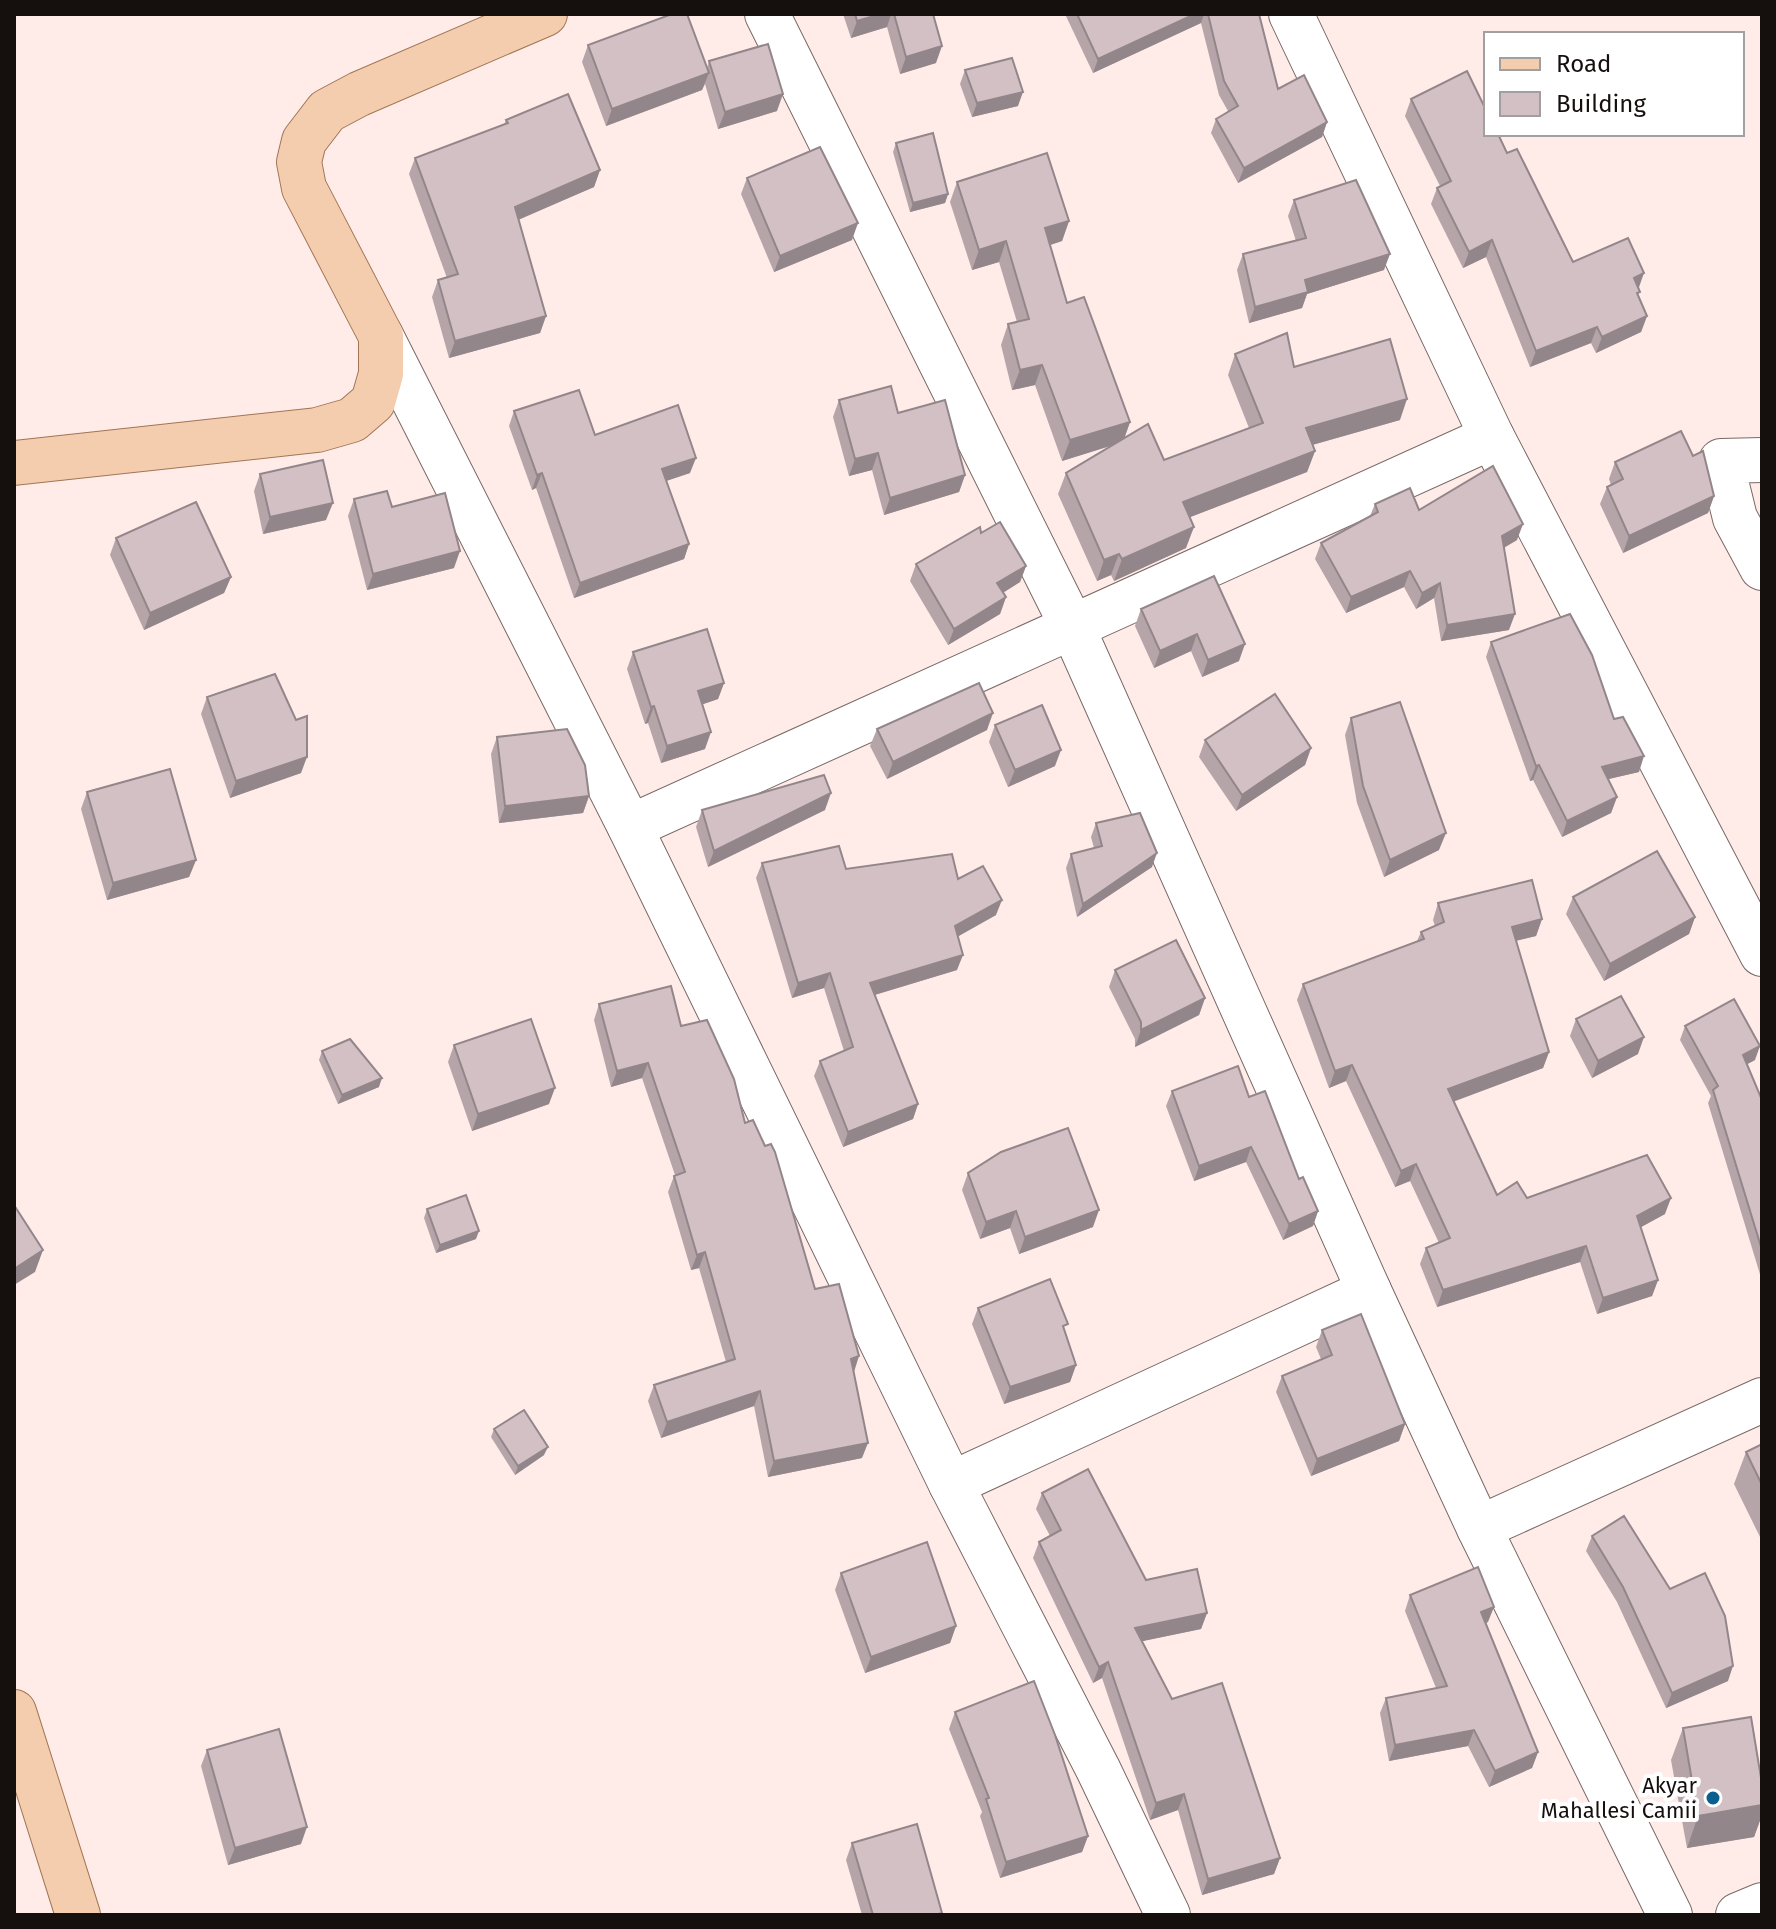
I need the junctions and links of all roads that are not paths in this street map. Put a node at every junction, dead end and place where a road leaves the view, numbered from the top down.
1 (545, 14) edge
2 (767, 14) edge
3 (1291, 14) edge
4 (381, 336) junction
5 (1492, 437) junction
6 (1762, 460) edge
7 (14, 463) edge
8 (1762, 568) edge
9 (1072, 626) junction
10 (630, 827) junction
11 (1762, 954) edge
12 (1369, 1291) junction
13 (1762, 1400) edge
14 (951, 1484) junction
15 (1479, 1528) junction
16 (14, 1712) edge
17 (1762, 1905) edge
18 (78, 1915) edge
19 (1168, 1915) edge
20 (1670, 1915) edge
21 (1738, 1915) edge

1 - 4 main road
2 - 9 street
3 - 5 street
4 - 7 main road
4 - 10 street
5 - 9 street
5 - 11 street
6 - 8 street
9 - 10 street
9 - 12 street
10 - 14 street
12 - 14 street
12 - 15 street
13 - 15 street
14 - 19 street
15 - 20 street
16 - 18 main road
17 - 21 street

